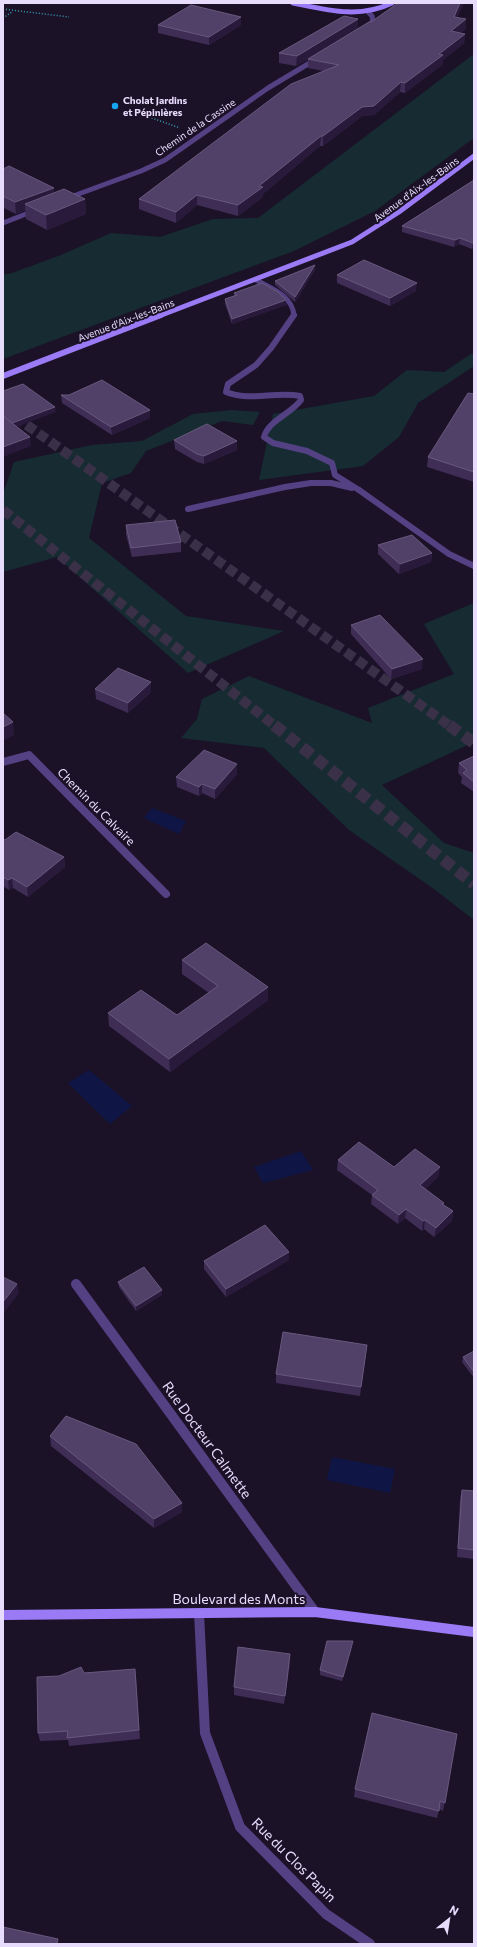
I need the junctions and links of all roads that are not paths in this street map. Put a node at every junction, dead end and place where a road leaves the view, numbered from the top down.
1 (293, 3) edge
2 (392, 3) edge
3 (368, 12) junction
4 (362, 31) edge
5 (321, 57) edge
6 (474, 156) edge
7 (62, 200) edge
8 (40, 209) edge
9 (3, 223) edge
10 (256, 280) junction
11 (3, 376) edge
12 (359, 490) junction
13 (188, 509) dead end
14 (474, 566) edge
15 (3, 762) edge
16 (166, 894) dead end
17 (76, 1284) dead end
18 (315, 1612) junction
19 (199, 1613) junction
20 (3, 1615) edge
21 (474, 1632) edge
22 (370, 1944) edge

1 - 3 main road
2 - 3 main road
3 - 4 street
5 - 7 street, Chemin de la Cassine
6 - 10 main road, Avenue d'Aix-les-Bains
8 - 9 street
10 - 11 main road, Avenue d'Aix-les-Bains
10 - 12 street
12 - 13 street
12 - 14 street
15 - 16 street, Chemin du Calvaire
17 - 18 street, Rue Docteur Calmette
18 - 19 main road, Boulevard des Monts
18 - 21 main road, Boulevard des Monts
19 - 20 main road, Boulevard des Monts
19 - 22 street, Rue du Clos Papin

